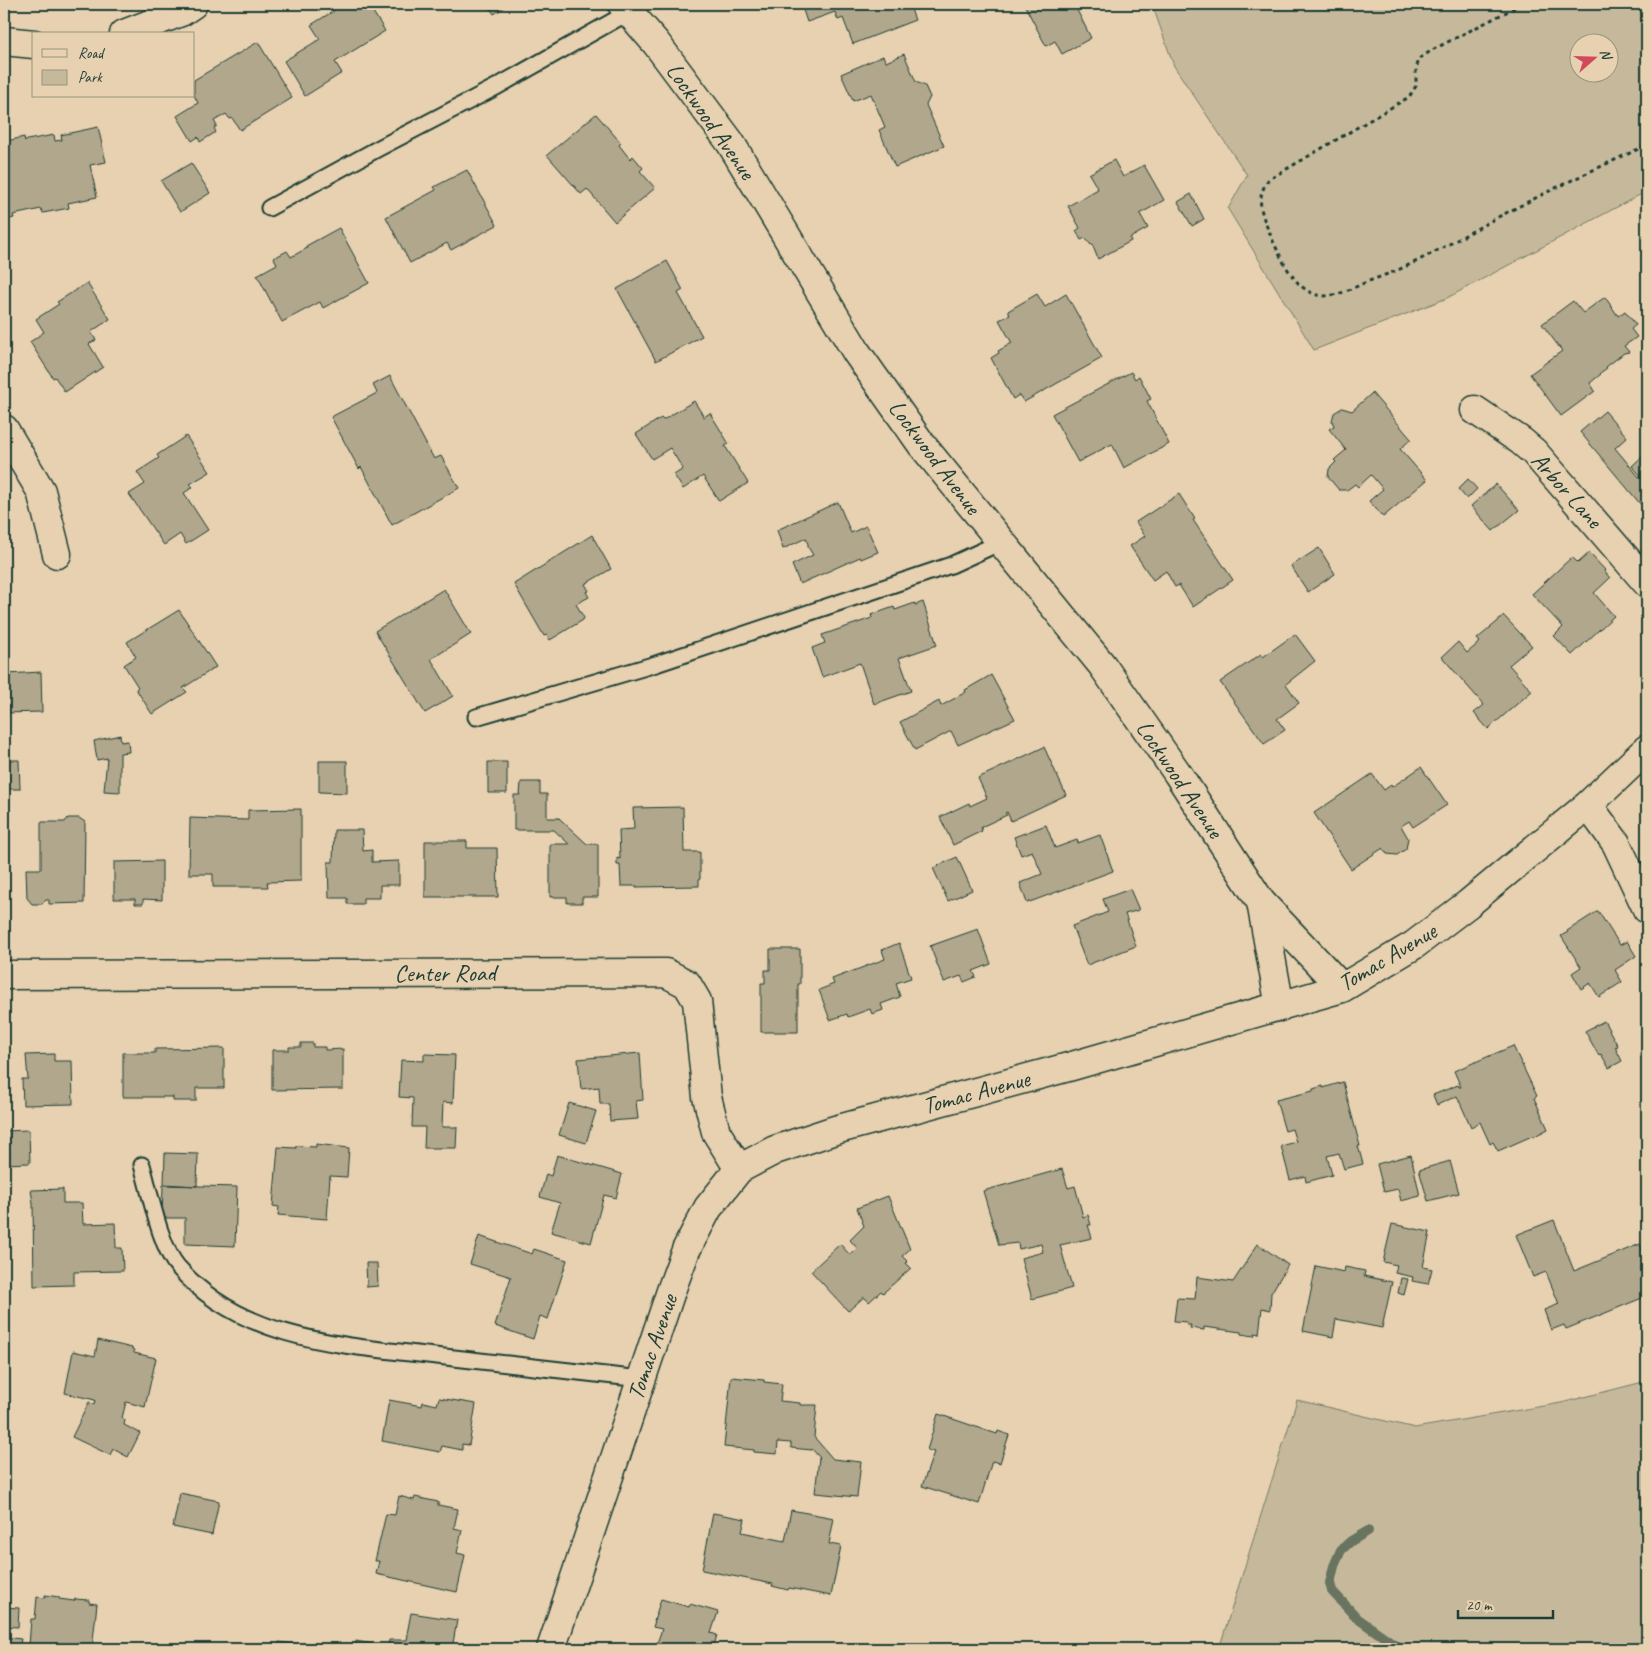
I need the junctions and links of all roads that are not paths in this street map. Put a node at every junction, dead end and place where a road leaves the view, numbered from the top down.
1 (193, 4) edge
2 (625, 8) edge
3 (129, 32) edge
4 (4, 41) edge
5 (32, 44) edge
6 (269, 208) dead end
7 (1475, 410) dead end
8 (4, 429) edge
9 (1001, 542) junction
10 (57, 554) dead end
11 (1647, 583) edge
12 (476, 717) dead end
13 (1647, 749) edge
14 (1588, 805) junction
15 (1261, 902) junction
16 (1647, 909) edge
17 (4, 975) edge
18 (1342, 988) junction
19 (1280, 1007) junction
20 (142, 1165) dead end
21 (739, 1169) junction
22 (641, 1379) junction
23 (551, 1649) edge

1 - 3 street
2 - 6 lane
2 - 9 street, Lockwood Avenue
4 - 5 street
7 - 11 street, Arbor Lane
8 - 10 street
9 - 12 lane
9 - 15 street, Lockwood Avenue
13 - 14 street, Tomac Avenue
14 - 16 street
14 - 18 street, Tomac Avenue
15 - 18 street, Lockwood Avenue
15 - 19 street, Lockwood Avenue
17 - 21 street, Center Road
18 - 19 street, Tomac Avenue
19 - 21 street, Tomac Avenue
20 - 22 lane
21 - 22 street, Tomac Avenue
22 - 23 street, Tomac Avenue

